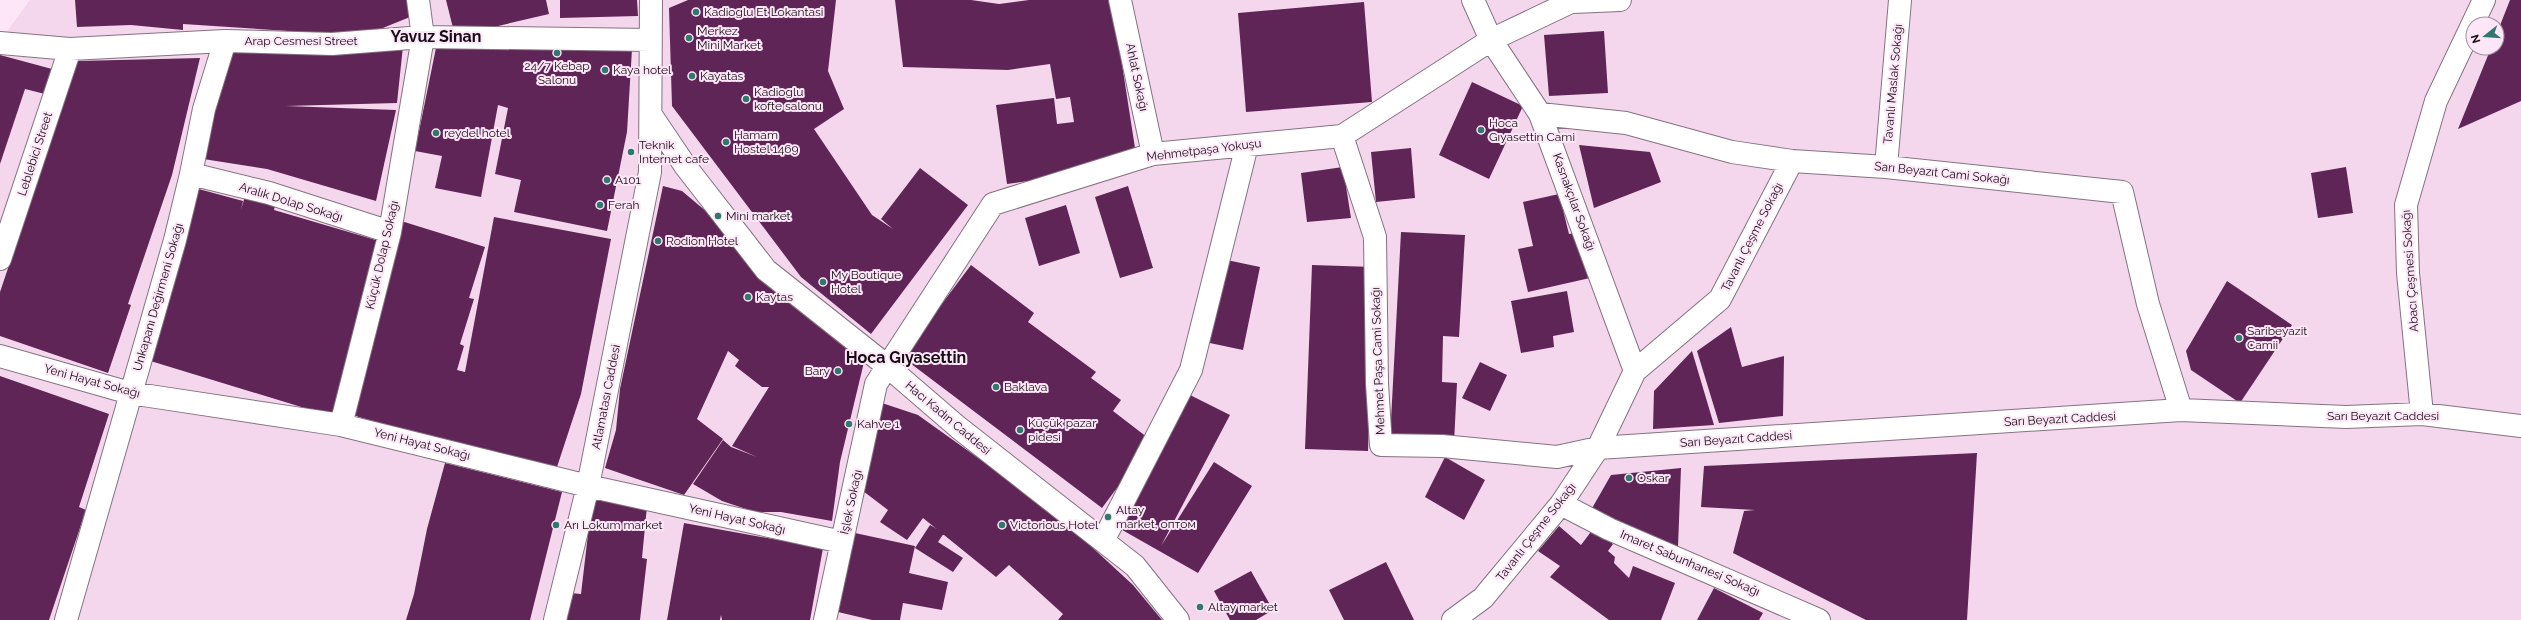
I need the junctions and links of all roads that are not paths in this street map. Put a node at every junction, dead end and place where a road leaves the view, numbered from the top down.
1 (418, 0) edge
2 (651, 0) edge
3 (1120, 0) edge
4 (1473, 0) edge
5 (1620, 0) edge
6 (1900, 0) edge
7 (2484, 0) edge
8 (1574, 1) edge
9 (423, 37) junction
10 (650, 40) junction
11 (1491, 40) junction
12 (225, 41) junction
13 (0, 43) edge
14 (70, 49) junction
15 (1540, 114) junction
16 (651, 116) junction
17 (1342, 136) junction
18 (1246, 145) junction
19 (1153, 154) junction
20 (1792, 161) junction
21 (1886, 167) junction
22 (191, 174) junction
23 (390, 232) junction
24 (0, 259) edge
25 (0, 356) edge
26 (1634, 370) junction
27 (881, 375) junction
28 (130, 393) junction
29 (2181, 410) junction
30 (2422, 414) junction
31 (341, 425) junction
32 (2521, 426) edge
33 (1598, 448) junction
34 (588, 486) junction
35 (1561, 504) junction
36 (1103, 541) junction
37 (842, 542) junction
38 (66, 620) edge
39 (555, 620) edge
40 (825, 620) edge
41 (1178, 620) edge
42 (1453, 620) edge
43 (1819, 620) edge

1 - 9 street, Küçük Dolap Sokağı
2 - 10 street, Atlamatası Caddesi
3 - 19 street, Ahlat Sokağı
4 - 11 street, Kasnakçılar Sokağı
5 - 8 street
6 - 21 street, Tavanlı Maslak Sokağı
7 - 30 street, Abacı Çeşmesi Sokağı
8 - 11 street, Mehmetpaşa Yokuşu
9 - 10 street, Arap Cesmesi Street
9 - 12 street, Arap Cesmesi Street
9 - 23 street, Küçük Dolap Sokağı
10 - 16 street, Atlamatası Caddesi
11 - 15 street, Kasnakçılar Sokağı
11 - 17 street, Mehmetpaşa Yokuşu
12 - 14 street, Arap Cesmesi Street
12 - 22 street, Unkapanı Değirmeni Sokağı
13 - 14 street, Arap Cesmesi Street
14 - 24 street, Leblebici Street
15 - 20 street, Sarı Beyazıt Cami Sokağı
15 - 26 street, Kasnakçılar Sokağı
16 - 27 street, Hacı Kadın Caddesi
16 - 34 street, Atlamatası Caddesi
17 - 18 street, Mehmetpaşa Yokuşu
17 - 33 street, Mehmet Paşa Cami Sokağı
18 - 19 street, Mehmetpaşa Yokuşu
18 - 36 street
19 - 27 street, Mehmetpaşa Yokuşu
20 - 21 street, Sarı Beyazıt Cami Sokağı
20 - 26 street, Tavanlı Çeşme Sokağı
21 - 29 street, Sarı Beyazıt Cami Sokağı
22 - 23 street, Aralık Dolap Sokağı
22 - 28 street, Unkapanı Değirmeni Sokağı
23 - 31 street, Küçük Dolap Sokağı
25 - 28 street, Yeni Hayat Sokağı
26 - 33 street, Tavanlı Çeşme Sokağı
27 - 36 street, Hacı Kadın Caddesi
27 - 37 street, İşlek Sokağı
28 - 31 street, Yeni Hayat Sokağı
28 - 38 street, Unkapanı Değirmeni Sokağı
29 - 30 street, Sarı Beyazıt Caddesi
29 - 33 street, Sarı Beyazıt Caddesi
30 - 32 street, Sarı Beyazıt Caddesi
31 - 34 street, Yeni Hayat Sokağı
33 - 35 street, Tavanlı Çeşme Sokağı
34 - 37 street, Yeni Hayat Sokağı
34 - 39 street, Atlamatası Caddesi
35 - 42 street, Tavanlı Çeşme Sokağı
35 - 43 street, Imaret Sabunhanesi Sokağı
36 - 41 street, Hacı Kadın Caddesi
37 - 40 street, İşlek Sokağı

